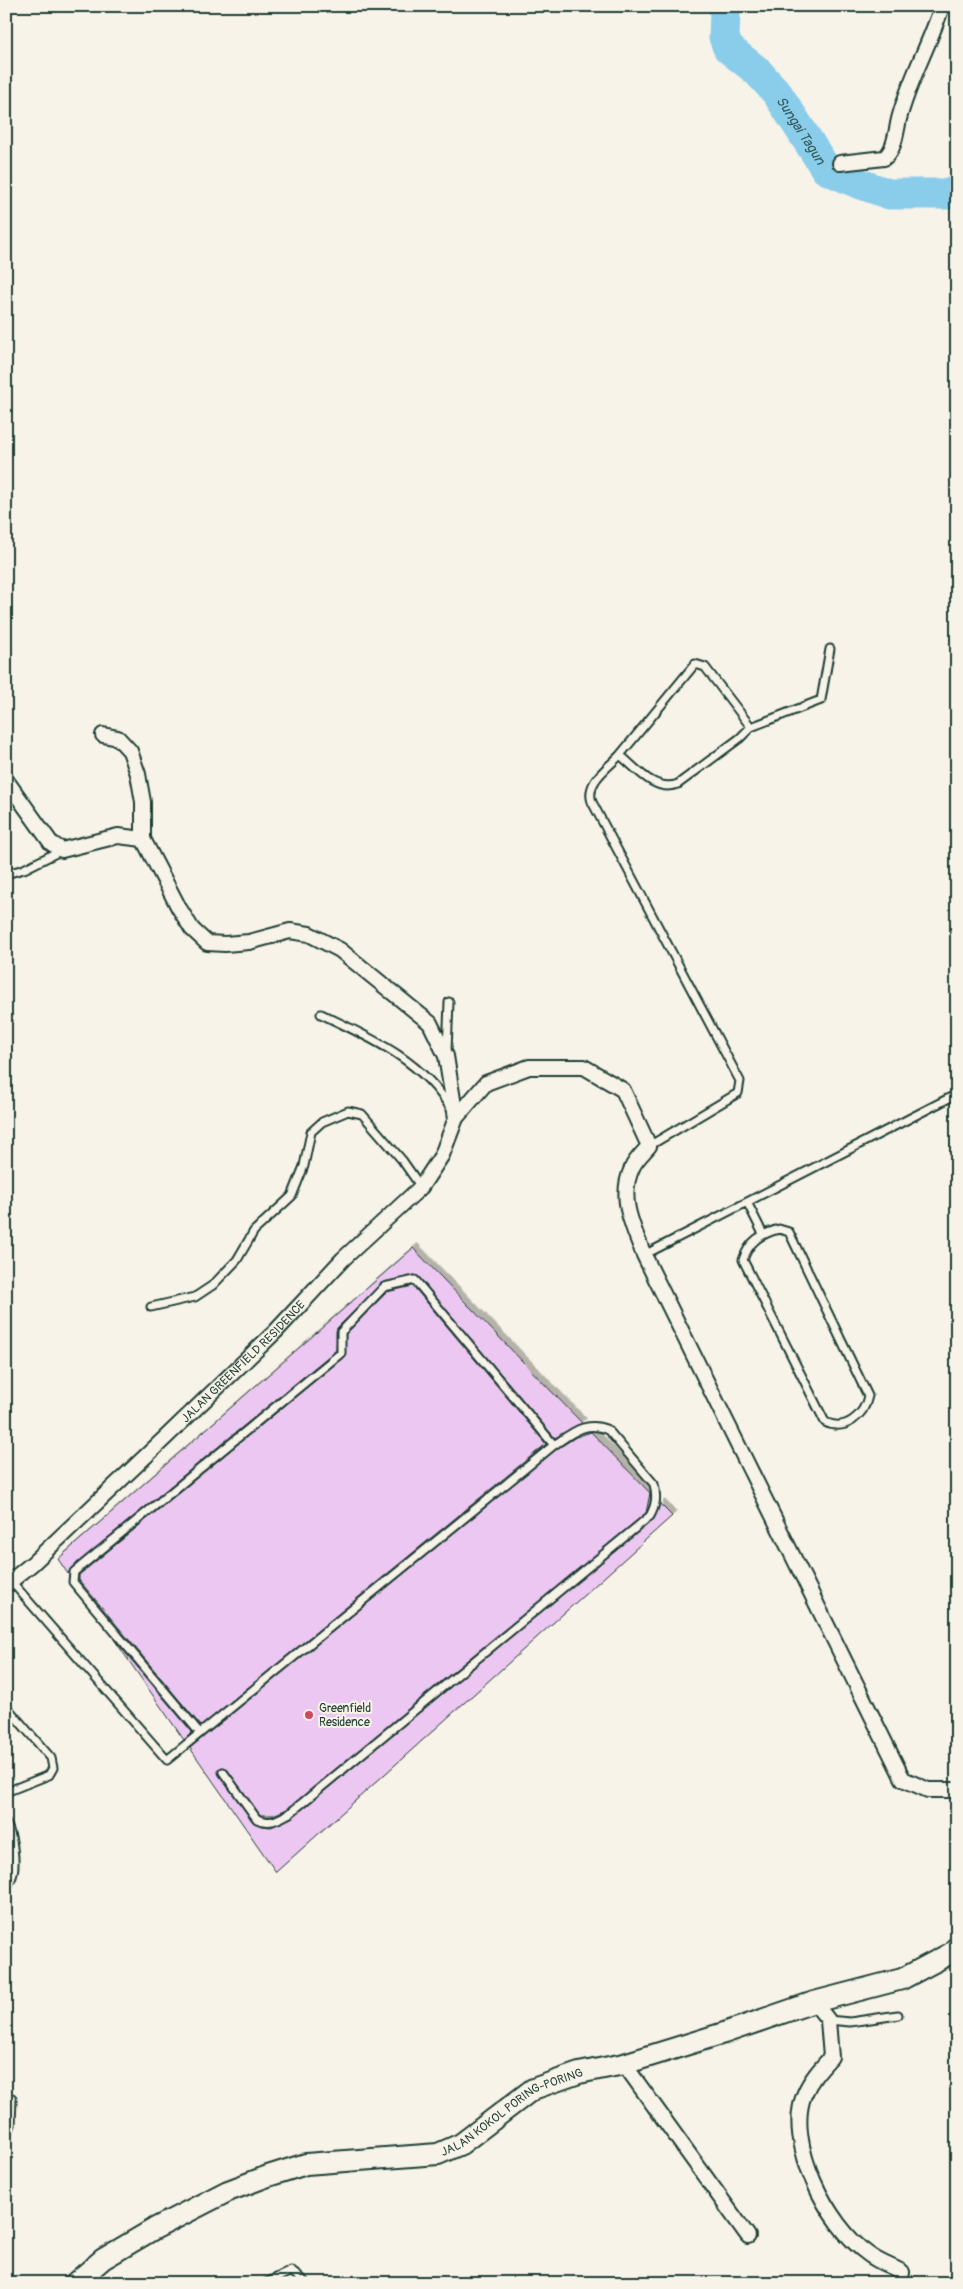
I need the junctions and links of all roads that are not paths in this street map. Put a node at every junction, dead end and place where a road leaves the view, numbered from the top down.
1 (942, 6) edge
2 (840, 163) dead end
3 (830, 649) dead end
4 (752, 727) junction
5 (103, 735) dead end
6 (620, 755) junction
7 (6, 780) edge
8 (143, 838) junction
9 (62, 850) junction
10 (6, 874) edge
11 (449, 1002) dead end
12 (321, 1014) dead end
13 (446, 1056) junction
14 (957, 1094) edge
15 (456, 1118) junction
16 (649, 1146) junction
17 (421, 1187) junction
18 (747, 1202) junction
19 (763, 1234) junction
20 (644, 1255) junction
21 (151, 1307) dead end
22 (554, 1445) junction
23 (9, 1583) edge
24 (6, 1706) edge
25 (199, 1732) junction
26 (223, 1772) dead end
27 (957, 1790) edge
28 (7, 1791) edge
29 (6, 1823) edge
30 (6, 1886) edge
31 (957, 1947) edge
32 (814, 2002) junction
33 (898, 2014) dead end
34 (828, 2020) junction
35 (624, 2064) junction
36 (12, 2098) dead end
37 (6, 2139) edge
38 (748, 2236) dead end
39 (902, 2272) dead end
40 (75, 2283) edge
41 (266, 2283) edge
42 (306, 2283) edge

1 - 2 street
3 - 4 lane
4 - 6 lane
4 - 6 lane
5 - 8 street
6 - 16 lane
7 - 9 street
8 - 9 street
8 - 13 street
9 - 10 lane
11 - 13 lane
12 - 15 lane
13 - 15 street
14 - 18 lane
15 - 16 street
15 - 17 street, JALAN GREENFIELD RESIDENCE
16 - 20 street
17 - 21 lane
17 - 23 street, JALAN GREENFIELD RESIDENCE
18 - 19 lane
18 - 20 lane
19 - 19 lane
20 - 27 street
22 - 25 lane
22 - 25 lane
22 - 26 lane
23 - 25 lane
24 - 28 lane
29 - 30 lane
31 - 32 main road, JALAN KOKOL PORING-PORING
32 - 34 street
32 - 35 main road, JALAN KOKOL PORING-PORING
33 - 34 lane
34 - 39 street
35 - 38 street
35 - 40 main road, JALAN KOKOL PORING-PORING
36 - 37 lane
41 - 42 lane

